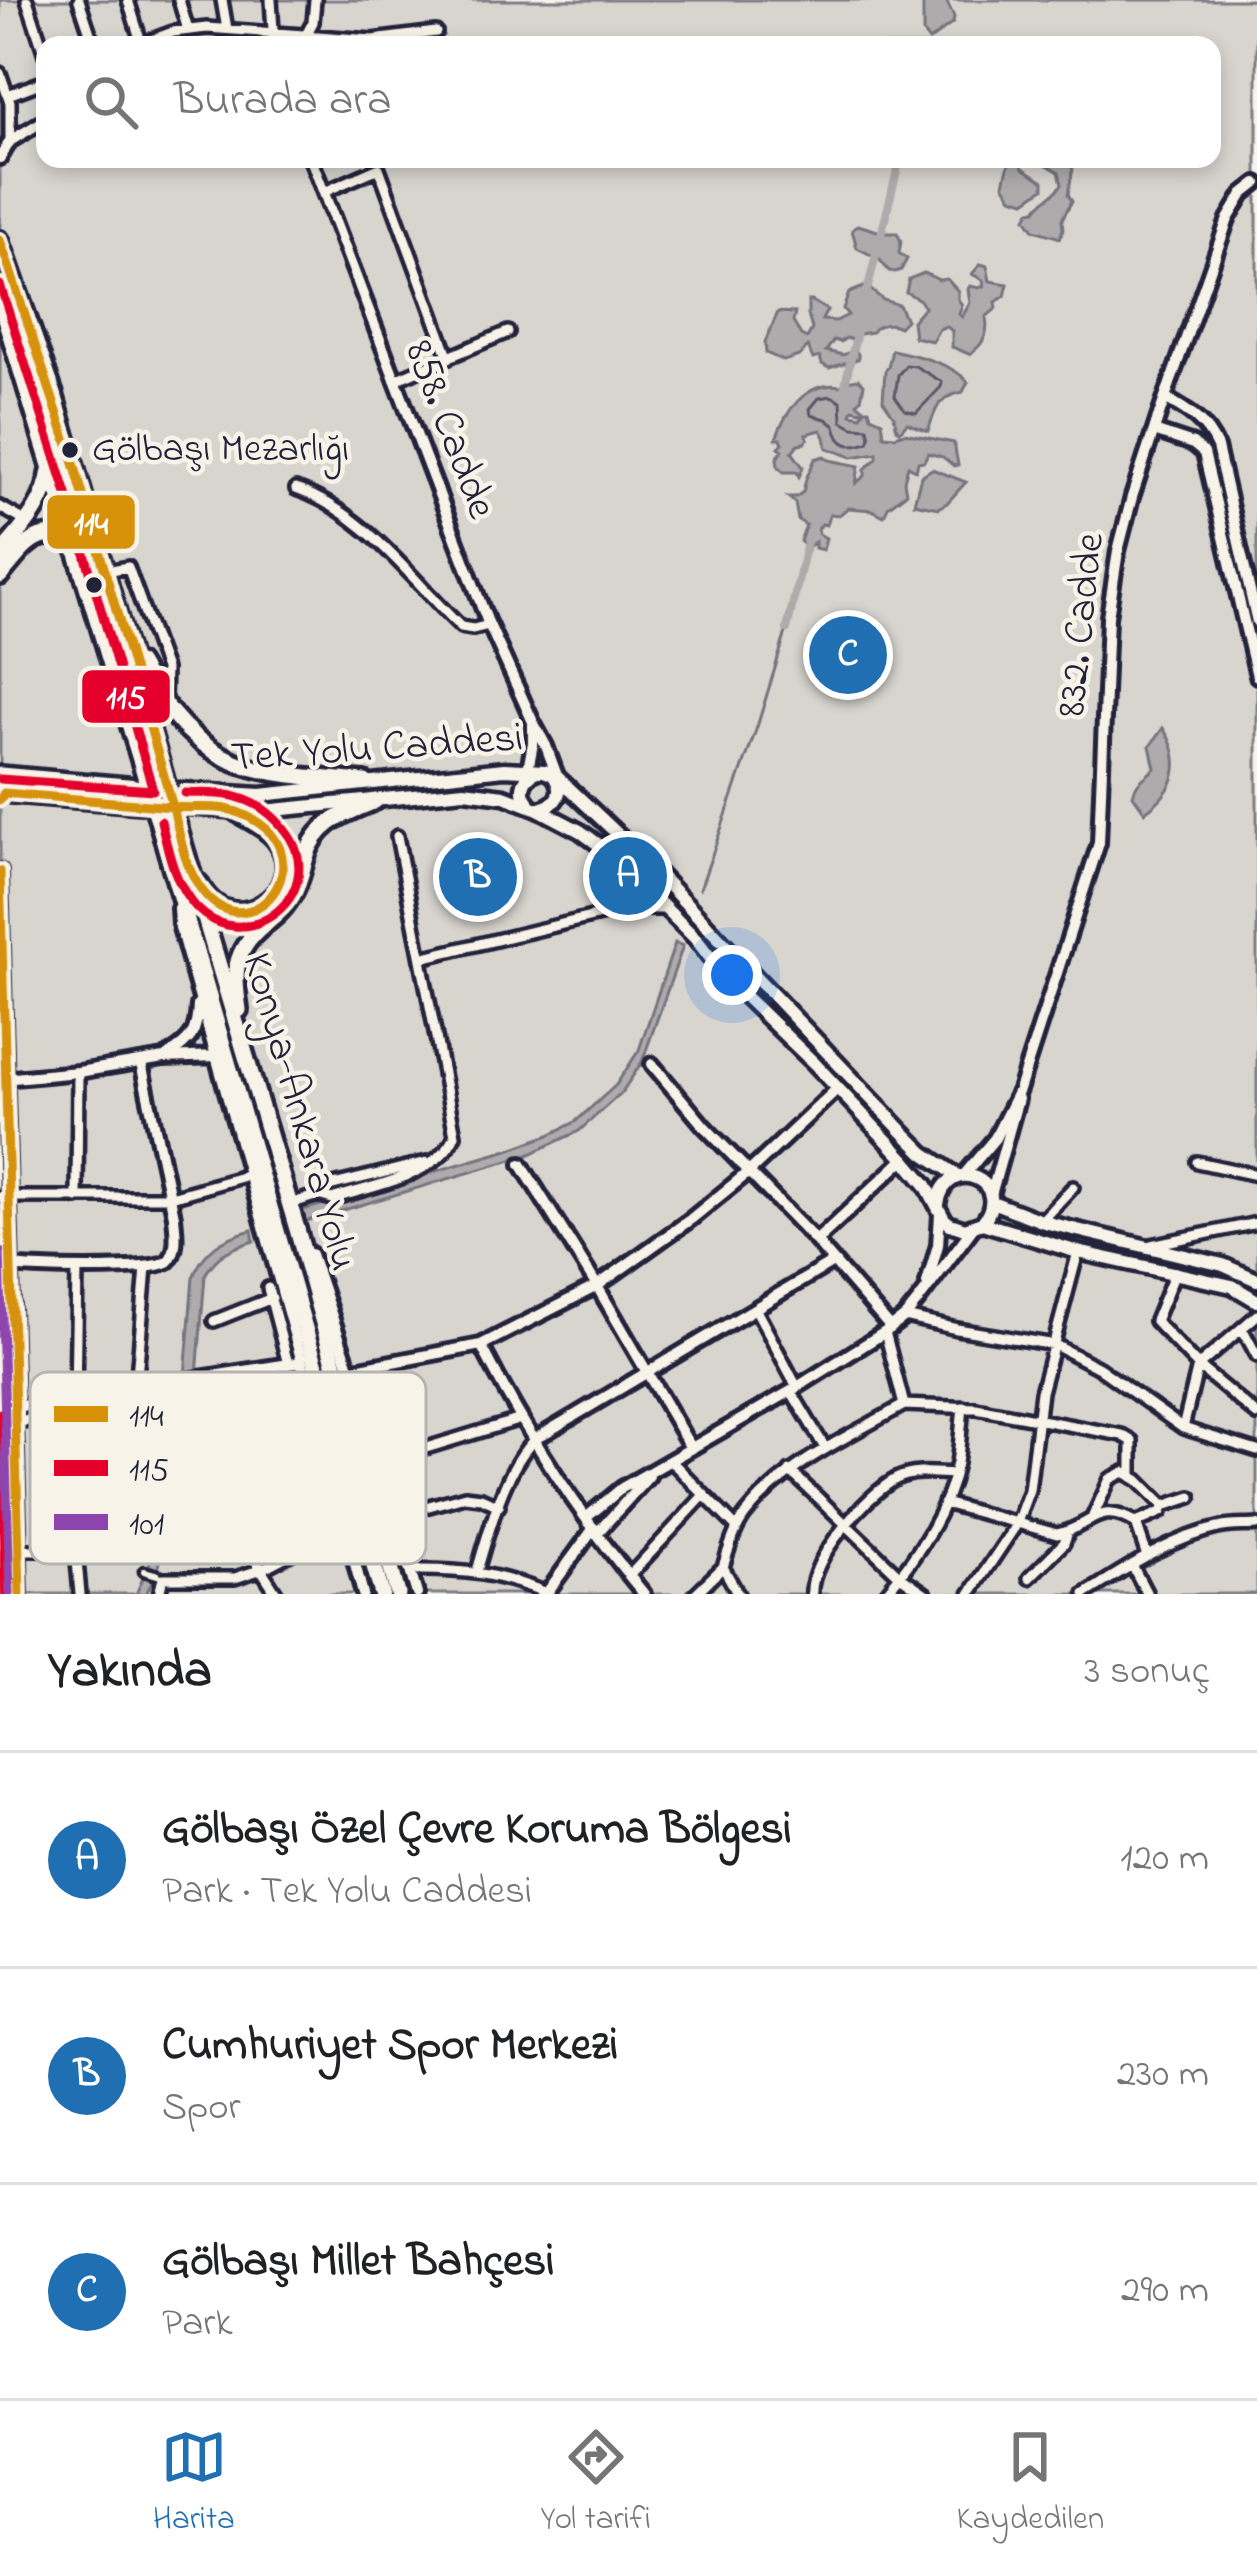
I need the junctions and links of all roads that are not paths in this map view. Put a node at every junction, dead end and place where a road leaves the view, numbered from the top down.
1 (27, 0) edge
2 (79, 0) edge
3 (128, 0) edge
4 (179, 0) edge
5 (222, 0) edge
6 (272, 0) edge
7 (315, 0) edge
8 (227, 29) junction
9 (188, 30) junction
10 (272, 32) junction
11 (436, 32) dead end
12 (306, 34) junction
13 (39, 36) edge
14 (91, 36) edge
15 (139, 36) edge
16 (168, 36) edge
17 (273, 36) edge
18 (328, 36) edge
19 (404, 36) edge
20 (0, 73) edge
21 (36, 84) edge
22 (8, 95) junction
23 (36, 125) edge
24 (10, 141) junction
25 (0, 158) edge
26 (314, 168) edge
27 (377, 168) edge
28 (379, 168) edge
29 (1257, 183) edge
30 (324, 193) junction
31 (0, 240) edge
32 (0, 302) edge
33 (508, 332) dead end
34 (448, 358) junction
35 (395, 380) junction
36 (1165, 398) junction
37 (1154, 430) junction
38 (50, 461) junction
39 (296, 489) dead end
40 (0, 507) edge
41 (27, 522) junction
42 (76, 544) junction
43 (0, 555) edge
44 (138, 558) dead end
45 (128, 567) junction
46 (106, 572) junction
47 (0, 575) edge
48 (1257, 622) edge
49 (489, 625) junction
50 (127, 642) junction
51 (1257, 676) edge
52 (164, 704) junction
53 (532, 722) junction
54 (0, 775) edge
55 (543, 777) junction
56 (365, 782) junction
57 (1, 795) edge
58 (140, 795) junction
59 (375, 801) junction
60 (535, 807) junction
61 (236, 812) junction
62 (397, 836) dead end
63 (187, 858) junction
64 (0, 872) edge
65 (175, 878) junction
66 (634, 880) junction
67 (626, 909) junction
68 (665, 909) junction
69 (421, 958) junction
70 (198, 991) junction
71 (218, 1057) junction
72 (164, 1058) junction
73 (246, 1060) junction
74 (141, 1063) junction
75 (652, 1064) dead end
76 (78, 1072) junction
77 (4, 1079) edge
78 (838, 1088) junction
79 (1019, 1090) junction
80 (904, 1160) junction
81 (1197, 1162) dead end
82 (521, 1164) dead end
83 (750, 1171) junction
84 (249, 1175) junction
85 (1257, 1175) edge
86 (961, 1176) junction
87 (1073, 1187) dead end
88 (171, 1196) junction
89 (5, 1197) edge
90 (77, 1198) junction
91 (992, 1198) junction
92 (290, 1204) junction
93 (939, 1208) junction
94 (1041, 1221) junction
95 (1257, 1222) edge
96 (977, 1226) junction
97 (297, 1229) junction
98 (816, 1241) junction
99 (1147, 1246) junction
100 (0, 1251) edge
101 (1078, 1252) junction
102 (833, 1262) junction
103 (4, 1265) edge
104 (146, 1267) junction
105 (77, 1269) junction
106 (1175, 1272) junction
107 (1257, 1280) edge
108 (597, 1286) junction
109 (922, 1298) junction
110 (1257, 1301) edge
111 (755, 1308) junction
112 (1257, 1315) edge
113 (905, 1316) junction
114 (214, 1321) dead end
115 (1, 1326) edge
116 (1242, 1328) junction
117 (888, 1330) junction
118 (481, 1345) junction
119 (1054, 1346) junction
120 (1257, 1356) edge
121 (302, 1362) junction
122 (288, 1364) junction
123 (1198, 1366) junction
124 (350, 1370) joint
125 (75, 1372) edge
126 (137, 1372) edge
127 (240, 1372) edge
128 (310, 1372) edge
129 (311, 1372) edge
130 (337, 1372) edge
131 (646, 1373) junction
132 (794, 1389) junction
133 (904, 1405) junction
134 (963, 1407) junction
135 (7, 1408) edge
136 (1257, 1415) edge
137 (1038, 1417) junction
138 (521, 1419) junction
139 (7, 1423) edge
140 (1183, 1428) junction
141 (535, 1439) junction
142 (426, 1447) edge
143 (691, 1448) junction
144 (826, 1448) junction
145 (1257, 1451) edge
146 (671, 1461) junction
147 (790, 1471) junction
148 (954, 1474) junction
149 (1132, 1474) junction
150 (4, 1482) edge
151 (704, 1495) junction
152 (1191, 1497) dead end
153 (944, 1503) junction
154 (499, 1505) junction
155 (1164, 1506) junction
156 (426, 1507) edge
157 (1094, 1516) junction
158 (1136, 1523) junction
159 (846, 1524) junction
160 (1016, 1525) junction
161 (1257, 1525) edge
162 (593, 1526) junction
163 (737, 1528) junction
164 (1068, 1532) junction
165 (19, 1550) junction
166 (30, 1550) edge
167 (1148, 1556) junction
168 (5, 1563) edge
169 (77, 1564) edge
170 (259, 1564) edge
171 (271, 1564) edge
172 (354, 1564) edge
173 (372, 1564) edge
174 (390, 1564) edge
175 (408, 1564) edge
176 (1132, 1565) junction
177 (723, 1567) junction
178 (262, 1569) junction
179 (410, 1570) junction
180 (144, 1571) dead end
181 (477, 1571) junction
182 (158, 1575) dead end
183 (629, 1576) junction
184 (900, 1576) junction
185 (1029, 1578) dead end
186 (547, 1593) edge
187 (10, 1594) edge
188 (20, 1594) edge
189 (80, 1594) edge
190 (159, 1594) edge
191 (278, 1594) edge
192 (363, 1594) edge
193 (382, 1594) edge
194 (398, 1594) edge
195 (417, 1594) edge
196 (644, 1594) edge
197 (695, 1594) edge
198 (738, 1594) edge
199 (812, 1594) edge
200 (885, 1594) edge
201 (926, 1594) edge
202 (970, 1594) edge
203 (1085, 1594) edge
204 (1147, 1594) edge

1 - 13 street
2 - 14 street
3 - 15 street
4 - 9 street
5 - 8 street
6 - 10 street
7 - 12 street
8 - 9 street
8 - 10 street
9 - 16 street
10 - 12 street
10 - 17 street
11 - 19 street
12 - 18 street
20 - 22 street
21 - 22 street
22 - 24 street
23 - 24 street
24 - 25 street
26 - 30 street, 858. Cadde
27 - 30 street
28 - 34 street
29 - 36 street, 832. Cadde
30 - 35 street, 858. Cadde
31 - 46 highway, Konya-Ankara Yolu
32 - 38 highway
33 - 34 street
34 - 35 street
35 - 49 street, 858. Cadde
36 - 37 street, 832. Cadde
36 - 48 street
37 - 51 street
37 - 79 street, 832. Cadde
38 - 41 highway
38 - 42 highway
39 - 49 street
40 - 41 street
41 - 43 highway
42 - 47 highway
42 - 65 highway, bridge
44 - 45 street
45 - 46 street
45 - 52 street
46 - 50 highway, Konya-Ankara Yolu
49 - 53 street, 858. Cadde
50 - 52 highway
50 - 63 highway, Konya-Ankara Yolu, bridge
52 - 56 highway
53 - 55 street, 858. Cadde
53 - 55 street, 858. Cadde
54 - 58 highway
55 - 56 main road, Tek Yolu Caddesi
55 - 60 main road
55 - 60 main road
55 - 86 main road, Tek Yolu Caddesi
56 - 58 main road, Tek Yolu Caddesi
57 - 58 highway
58 - 61 main road, Tek Yolu Caddesi
59 - 60 main road, Tek Yolu Caddesi
59 - 61 main road, Tek Yolu Caddesi
59 - 73 highway
60 - 66 main road, Tek Yolu Caddesi
61 - 63 highway
62 - 69 street
63 - 73 highway, Konya-Ankara Yolu
64 - 77 street
65 - 70 street
65 - 129 highway
66 - 67 street
66 - 68 main road, Tek Yolu Caddesi
67 - 68 street
67 - 69 street
68 - 78 main road, Tek Yolu Caddesi
69 - 92 street
70 - 71 street
70 - 72 street
71 - 72 street
71 - 84 street
72 - 74 street
73 - 92 highway, Konya-Ankara Yolu
74 - 76 street
74 - 88 street
75 - 83 street
76 - 77 street
76 - 90 street
77 - 89 street
78 - 80 main road, Tek Yolu Caddesi
78 - 83 street
79 - 86 street, 832. Cadde
79 - 91 street, 832. Cadde
80 - 93 main road, Tek Yolu Caddesi
80 - 98 street
81 - 85 street
82 - 108 street
83 - 98 street
83 - 108 street
84 - 88 street
84 - 121 street
86 - 91 main road
86 - 93 main road
87 - 94 street
88 - 90 street
88 - 104 street
89 - 90 street
89 - 103 street
91 - 94 main road
91 - 96 main road
92 - 97 highway, Konya-Ankara Yolu
93 - 96 main road
93 - 109 street
94 - 99 main road
95 - 99 street
96 - 101 main road
96 - 109 street
97 - 124 street
97 - 130 highway, Konya-Ankara Yolu
98 - 102 street
99 - 107 main road
100 - 103 street
101 - 106 main road
101 - 119 street
102 - 111 street
102 - 117 street
103 - 105 street
103 - 115 street
103 - 135 street
104 - 105 street
104 - 126 street
105 - 125 street
106 - 110 main road
106 - 123 street
108 - 118 street
108 - 131 street
109 - 113 street
111 - 131 street
111 - 132 street
112 - 116 street
113 - 117 street
113 - 119 street
114 - 122 street
115 - 135 street
116 - 120 street
116 - 123 street
117 - 132 street
117 - 133 street
118 - 124 street
118 - 138 street
119 - 137 street
119 - 140 street
121 - 122 street
121 - 128 street
122 - 127 street
123 - 136 street
123 - 140 street
131 - 141 street
131 - 143 street
132 - 143 street
132 - 144 street
133 - 134 street
133 - 144 street
134 - 137 street
134 - 148 street
135 - 139 street
137 - 149 street
137 - 160 street
138 - 141 street
138 - 142 street
139 - 150 street
139 - 165 street
140 - 145 street
141 - 154 street
141 - 162 street
143 - 146 street
144 - 147 street
146 - 151 street
146 - 162 street
147 - 159 street
147 - 163 street
148 - 153 street
148 - 159 street
149 - 155 street
149 - 157 street
150 - 168 street
151 - 163 street
151 - 183 street
152 - 155 street
153 - 160 street
153 - 184 street
154 - 156 street
154 - 181 street
155 - 158 street
157 - 158 street
157 - 164 street
158 - 167 street
159 - 184 street
159 - 199 street
160 - 164 street
160 - 202 street
161 - 167 street
162 - 183 street
162 - 186 street
163 - 177 street
164 - 185 street
165 - 166 street
165 - 188 street
167 - 176 street
168 - 187 street
169 - 189 street
170 - 178 street
171 - 178 street
172 - 192 street
173 - 193 highway
174 - 194 highway, Konya-Ankara Yolu
175 - 179 street
176 - 203 street
176 - 204 street
177 - 197 street
177 - 198 street
178 - 190 street
178 - 191 street
179 - 181 street
179 - 195 street
180 - 182 street
181 - 186 street
183 - 196 street
184 - 200 street
184 - 201 street

